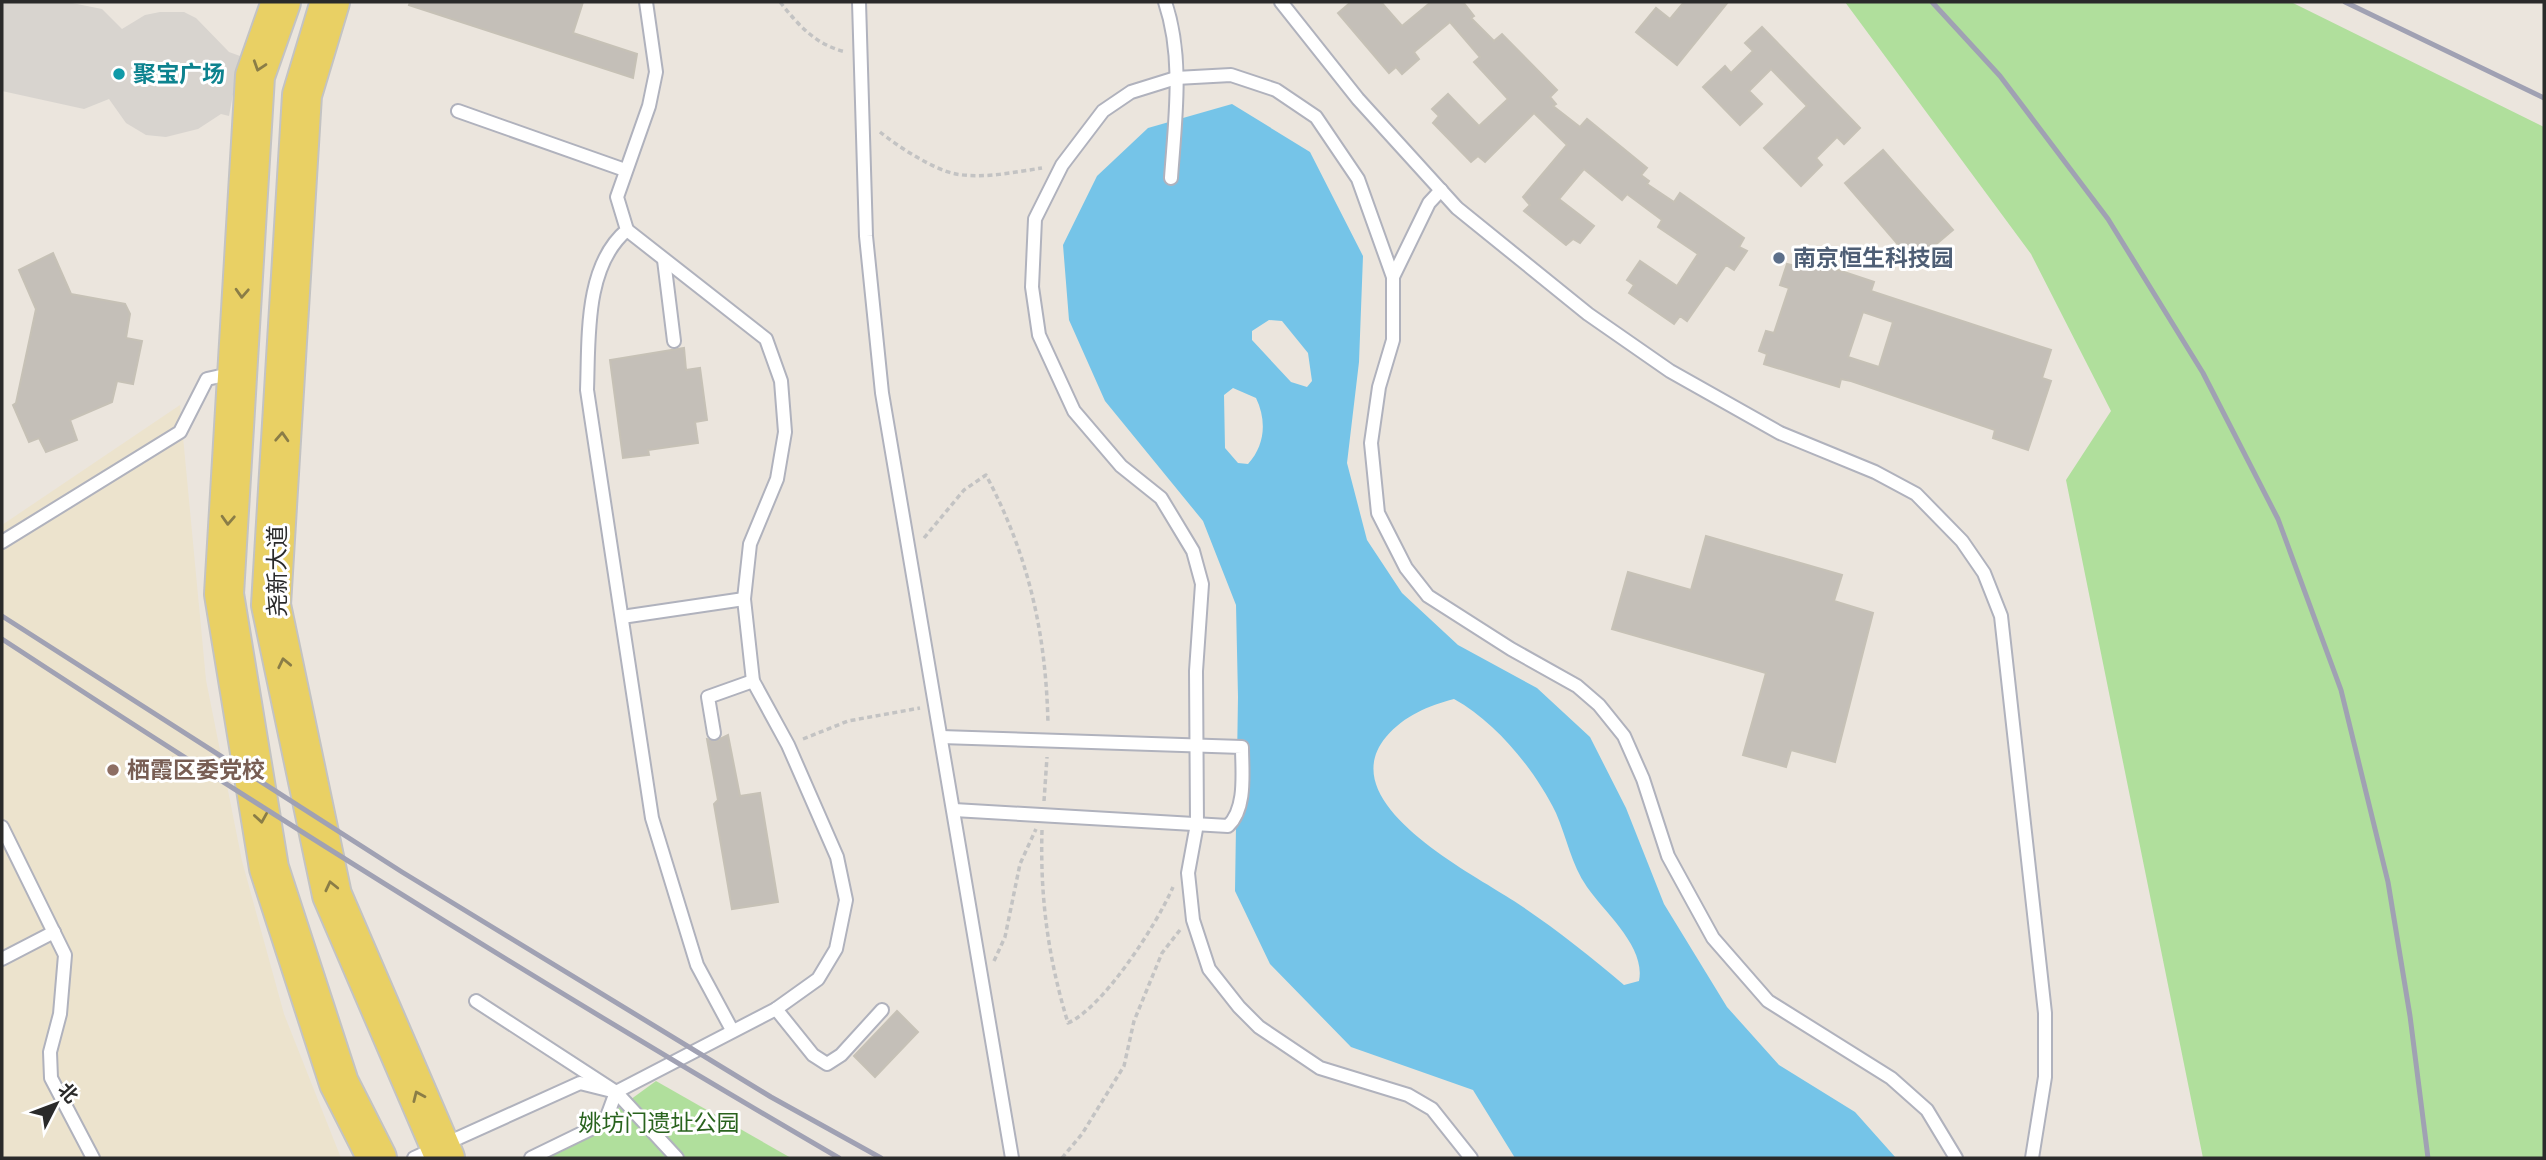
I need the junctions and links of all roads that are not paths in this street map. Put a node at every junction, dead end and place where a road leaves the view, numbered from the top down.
1 (281, 2) edge
2 (330, 2) edge
3 (646, 2) edge
4 (859, 2) edge
5 (1165, 2) edge
6 (1281, 2) edge
7 (1176, 78) junction
8 (458, 111) dead end
9 (625, 170) junction
10 (1171, 178) dead end
11 (1441, 190) junction
12 (627, 230) junction
13 (664, 260) junction
14 (1394, 277) junction
15 (674, 341) dead end
16 (237, 372) junction
17 (2, 542) edge
18 (744, 599) junction
19 (622, 617) junction
20 (753, 681) junction
21 (714, 733) dead end
22 (941, 737) junction
23 (1197, 746) junction
24 (954, 810) junction
25 (1197, 824) junction
26 (2, 827) edge
27 (54, 932) junction
28 (2, 959) edge
29 (476, 1001) dead end
30 (776, 1009) junction
31 (882, 1010) dead end
32 (732, 1030) junction
33 (616, 1092) junction
34 (433, 1155) edge
35 (93, 1158) edge
36 (377, 1158) edge
37 (531, 1158) edge
38 (677, 1158) edge
39 (1012, 1158) edge
40 (1471, 1158) edge
41 (1956, 1158) edge
42 (2032, 1158) edge

1 -> 16 main road
34 -> 2 main road, 尧新大道
3 - 9 lane
4 - 22 lane
5 - 7 lane
6 - 11 lane
7 - 10 lane
7 - 14 lane
7 - 23 lane
8 - 9 lane
9 - 12 lane
11 - 14 lane
11 - 42 lane
12 - 13 lane
12 - 19 lane
13 - 15 lane
13 - 18 lane
14 - 41 lane
16 - 17 lane
16 -> 36 main road
18 - 19 lane
18 - 20 lane
19 - 32 lane
20 - 21 lane
20 - 30 lane
22 - 23 lane
22 - 24 lane
23 - 25 lane
23 - 25 lane
24 - 25 lane
24 - 39 lane
25 - 40 lane
26 - 27 lane
27 - 28 lane
27 - 35 lane
29 - 33 lane
30 - 31 lane
30 - 32 lane
32 - 33 lane
33 - 34 lane
33 - 37 lane
33 - 38 lane

